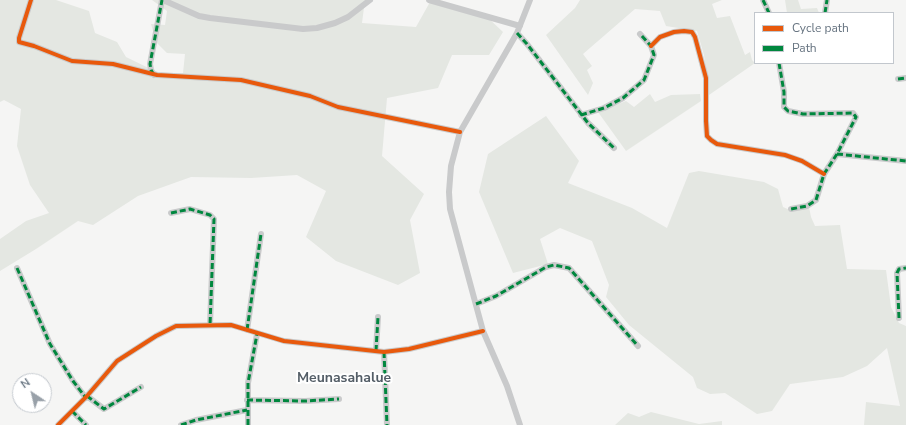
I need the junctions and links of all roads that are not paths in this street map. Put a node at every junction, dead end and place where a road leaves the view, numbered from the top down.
1 (31, 0) edge
2 (163, 0) edge
3 (370, 0) edge
4 (429, 0) edge
5 (530, 0) edge
6 (763, 0) edge
7 (827, 0) edge
8 (769, 12) edge
9 (825, 12) edge
10 (520, 26) junction
11 (516, 32) junction
12 (640, 34) dead end
13 (651, 46) junction
14 (779, 64) edge
15 (154, 75) junction
16 (906, 78) edge
17 (898, 79) dead end
18 (581, 114) junction
19 (460, 132) junction
20 (614, 148) dead end
21 (837, 154) junction
22 (906, 161) edge
23 (824, 174) junction
24 (791, 209) dead end
25 (171, 213) dead end
26 (261, 234) dead end
27 (17, 268) dead end
28 (906, 268) edge
29 (476, 304) junction
30 (378, 317) dead end
31 (899, 318) dead end
32 (210, 324) junction
33 (246, 330) junction
34 (483, 331) junction
35 (257, 334) junction
36 (638, 346) dead end
37 (376, 351) junction
38 (384, 352) junction
39 (141, 387) dead end
40 (86, 397) junction
41 (339, 399) dead end
42 (247, 400) junction
43 (247, 410) junction
44 (72, 412) junction
45 (58, 425) edge
46 (86, 425) edge
47 (181, 425) edge
48 (248, 425) edge
49 (387, 425) edge
50 (520, 425) edge

1 - 15 street
2 - 3 street
2 - 15 street
4 - 10 street
5 - 10 street
6 - 8 street
7 - 9 street
10 - 11 street
11 - 18 street
11 - 19 street
12 - 13 street
13 - 18 street
13 - 23 street
14 - 21 street
15 - 19 street
16 - 17 street
18 - 20 street
19 - 29 street
21 - 22 street
21 - 23 street
23 - 24 street
25 - 32 street
26 - 33 street
27 - 40 street
28 - 31 street
29 - 34 street
29 - 36 street
30 - 37 street
32 - 33 street
32 - 40 street
33 - 35 street
34 - 38 street
34 - 50 street
35 - 37 street
35 - 42 street
37 - 38 street
38 - 49 street
39 - 40 street
40 - 44 street
41 - 42 street
42 - 43 street
43 - 47 street
43 - 48 street
44 - 45 street
44 - 46 street

